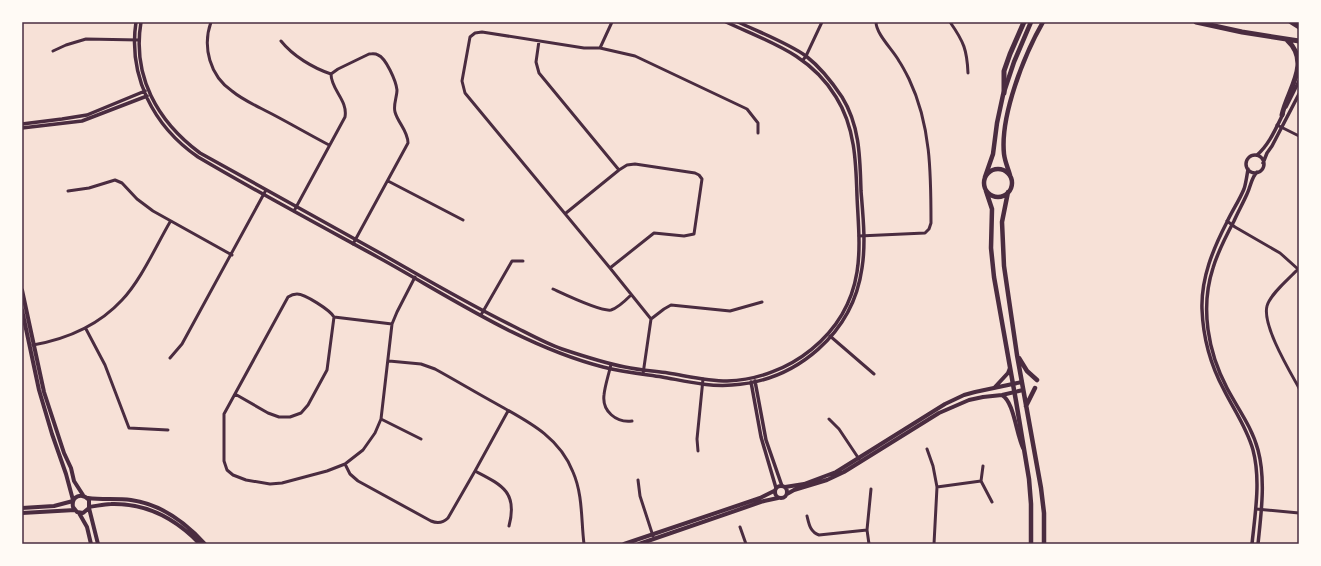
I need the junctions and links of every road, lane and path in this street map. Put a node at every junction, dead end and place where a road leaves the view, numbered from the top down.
1 (136, 22) edge
2 (141, 22) edge
3 (210, 22) edge
4 (612, 22) edge
5 (726, 22) edge
6 (739, 22) edge
7 (822, 22) edge
8 (876, 22) edge
9 (950, 22) edge
10 (1024, 22) edge
11 (1031, 22) edge
12 (1043, 22) edge
13 (1196, 22) edge
14 (1291, 22) edge
15 (1295, 22) edge
16 (1299, 23) edge
17 (745, 24) edge
18 (737, 27) junction
19 (1299, 27) edge
20 (742, 29) junction
21 (137, 40) junction
22 (1286, 40) junction
23 (281, 41) dead end
24 (539, 41) junction
25 (1299, 41) edge
26 (600, 48) junction
27 (53, 51) dead end
28 (806, 56) junction
29 (802, 60) junction
30 (968, 73) dead end
31 (331, 74) junction
32 (1299, 81) edge
33 (146, 91) junction
34 (1004, 93) junction
35 (1299, 94) edge
36 (147, 95) junction
37 (1282, 115) junction
38 (22, 124) edge
39 (1277, 125) junction
40 (22, 128) edge
41 (1281, 128) junction
42 (758, 133) dead end
43 (1299, 136) edge
44 (329, 145) junction
45 (1257, 155) junction
46 (1263, 163) junction
47 (1248, 169) junction
48 (619, 170) junction
49 (1257, 172) junction
50 (1010, 175) junction
51 (985, 177) junction
52 (388, 181) junction
53 (68, 191) dead end
54 (986, 191) junction
55 (265, 192) junction
56 (1008, 192) junction
57 (295, 208) junction
58 (566, 213) junction
59 (463, 220) dead end
60 (1227, 220) junction
61 (170, 222) junction
62 (1232, 224) junction
63 (861, 236) junction
64 (354, 242) junction
65 (232, 255) junction
66 (523, 261) dead end
67 (610, 268) junction
68 (1299, 269) edge
69 (416, 276) junction
70 (553, 289) dead end
71 (22, 290) edge
72 (631, 295) junction
73 (762, 302) dead end
74 (22, 310) edge
75 (482, 313) junction
76 (334, 317) junction
77 (651, 319) junction
78 (392, 324) junction
79 (86, 329) junction
80 (828, 334) junction
81 (832, 337) junction
82 (32, 346) junction
83 (1017, 355) junction
84 (170, 358) dead end
85 (388, 361) junction
86 (611, 364) junction
87 (1010, 368) junction
88 (610, 369) junction
89 (643, 372) junction
90 (874, 374) dead end
91 (752, 378) junction
92 (1037, 380) dead end
93 (703, 381) junction
94 (1022, 382) junction
95 (753, 383) junction
96 (1013, 384) junction
97 (995, 388) junction
98 (1036, 388) dead end
99 (1299, 388) edge
100 (1024, 390) junction
101 (1015, 391) junction
102 (234, 394) junction
103 (1002, 395) junction
104 (1026, 407) junction
105 (508, 411) junction
106 (381, 419) junction
107 (829, 419) dead end
108 (632, 421) dead end
109 (168, 430) dead end
110 (421, 439) dead end
111 (927, 449) dead end
112 (698, 452) dead end
113 (1025, 454) junction
114 (860, 460) junction
115 (345, 464) junction
116 (983, 466) dead end
117 (475, 471) junction
118 (638, 480) dead end
119 (981, 481) junction
120 (783, 487) junction
121 (937, 487) junction
122 (775, 489) junction
123 (872, 489) dead end
124 (787, 494) junction
125 (83, 495) junction
126 (88, 498) junction
127 (778, 498) junction
128 (73, 500) junction
129 (992, 502) dead end
130 (22, 508) edge
131 (89, 508) junction
132 (1256, 509) junction
133 (1261, 509) junction
134 (77, 511) junction
135 (22, 513) edge
136 (1299, 513) edge
137 (807, 516) dead end
138 (508, 526) dead end
139 (740, 527) dead end
140 (867, 530) junction
141 (653, 537) junction
142 (91, 544) edge
143 (98, 544) edge
144 (200, 544) edge
145 (205, 544) edge
146 (584, 544) edge
147 (624, 544) edge
148 (639, 544) edge
149 (746, 544) edge
150 (869, 544) edge
151 (934, 544) edge
152 (1031, 544) edge
153 (1044, 544) edge
154 (1252, 544) edge
155 (1258, 544) edge

1 - 21 street
2 - 21 street
3 - 44 street
4 - 26 street
5 - 18 street
6 - 17 street
6 - 18 street
7 - 28 street
8 - 63 street
9 - 30 street
10 - 34 highway
11 - 34 main road
12 - 50 main road
13 - 22 highway
14 - 19 highway
15 - 16 highway
17 - 20 street
17 - 28 street
18 - 20 street
20 - 29 street
21 - 27 street
21 - 33 street
22 - 25 highway
22 - 37 highway
23 - 31 street
24 - 26 street
24 - 48 street
24 - 58 street
26 - 42 street
28 - 29 street
28 - 63 street
29 - 63 street
31 - 44 street
31 - 52 street
32 - 37 street
33 - 36 street
33 - 38 street
34 - 51 main road
35 - 41 street
36 - 40 street
36 - 55 street
37 - 39 street
39 - 41 street
39 - 45 street
41 - 43 street
41 - 46 street
44 - 57 street
45 - 46 street
45 - 47 street
46 - 49 street
47 - 49 street
47 - 60 street
48 - 58 street
48 - 67 street
49 - 62 street
50 - 51 main road
50 - 56 main road
51 - 54 main road
52 - 59 street
52 - 64 street
53 - 61 street
54 - 56 main road
54 - 87 main road
55 - 57 street
55 - 65 street
56 - 83 main road
57 - 64 street
58 - 67 street
60 - 62 street
60 - 132 street
61 - 65 street
61 - 79 street
62 - 68 street
62 - 133 street
63 - 80 street
63 - 81 street
64 - 69 street
65 - 84 street
66 - 75 street
67 - 72 street
68 - 99 street
69 - 75 street
69 - 78 street
70 - 72 street
71 - 82 main road
72 - 77 street
73 - 77 street
74 - 82 main road
75 - 86 street
75 - 88 street
76 - 78 street
76 - 102 street
76 - 102 street
77 - 89 street
78 - 85 street
79 - 82 street
79 - 109 street
80 - 81 street
80 - 91 street
81 - 90 street
81 - 95 street
82 - 125 main road
82 - 128 main road
83 - 92 main road
83 - 94 main road
85 - 105 street
85 - 106 street
86 - 88 street
86 - 89 street
87 - 96 main road
87 - 97 main road
88 - 89 street
88 - 108 street
89 - 93 street
91 - 93 street
91 - 95 street
93 - 95 street
93 - 112 street
94 - 96 main road
94 - 100 main road
95 - 120 street
95 - 122 street
96 - 97 main road
96 - 101 main road
97 - 114 main road
98 - 104 main road
100 - 101 main road
100 - 104 main road
101 - 103 main road
101 - 113 main road
102 - 115 street
103 - 113 main road
103 - 114 main road
104 - 153 main road
105 - 117 street
105 - 146 street
106 - 110 street
106 - 115 street
107 - 114 street
111 - 121 street
113 - 152 main road
114 - 120 main road
114 - 124 main road
115 - 117 street
116 - 119 street
117 - 138 street
118 - 141 street
119 - 121 street
119 - 129 street
120 - 122 main road
120 - 124 main road
121 - 151 street
122 - 127 main road
122 - 141 main road
123 - 140 street
124 - 127 main road
125 - 126 main road
125 - 128 main road
126 - 131 main road
126 - 145 main road
127 - 141 main road
128 - 130 main road
128 - 134 main road
131 - 134 main road
131 - 143 main road
131 - 144 main road
132 - 133 street
132 - 154 street
133 - 136 street
133 - 155 street
134 - 135 main road
134 - 142 main road
137 - 140 street
139 - 149 street
140 - 150 street
141 - 147 main road
141 - 148 main road

